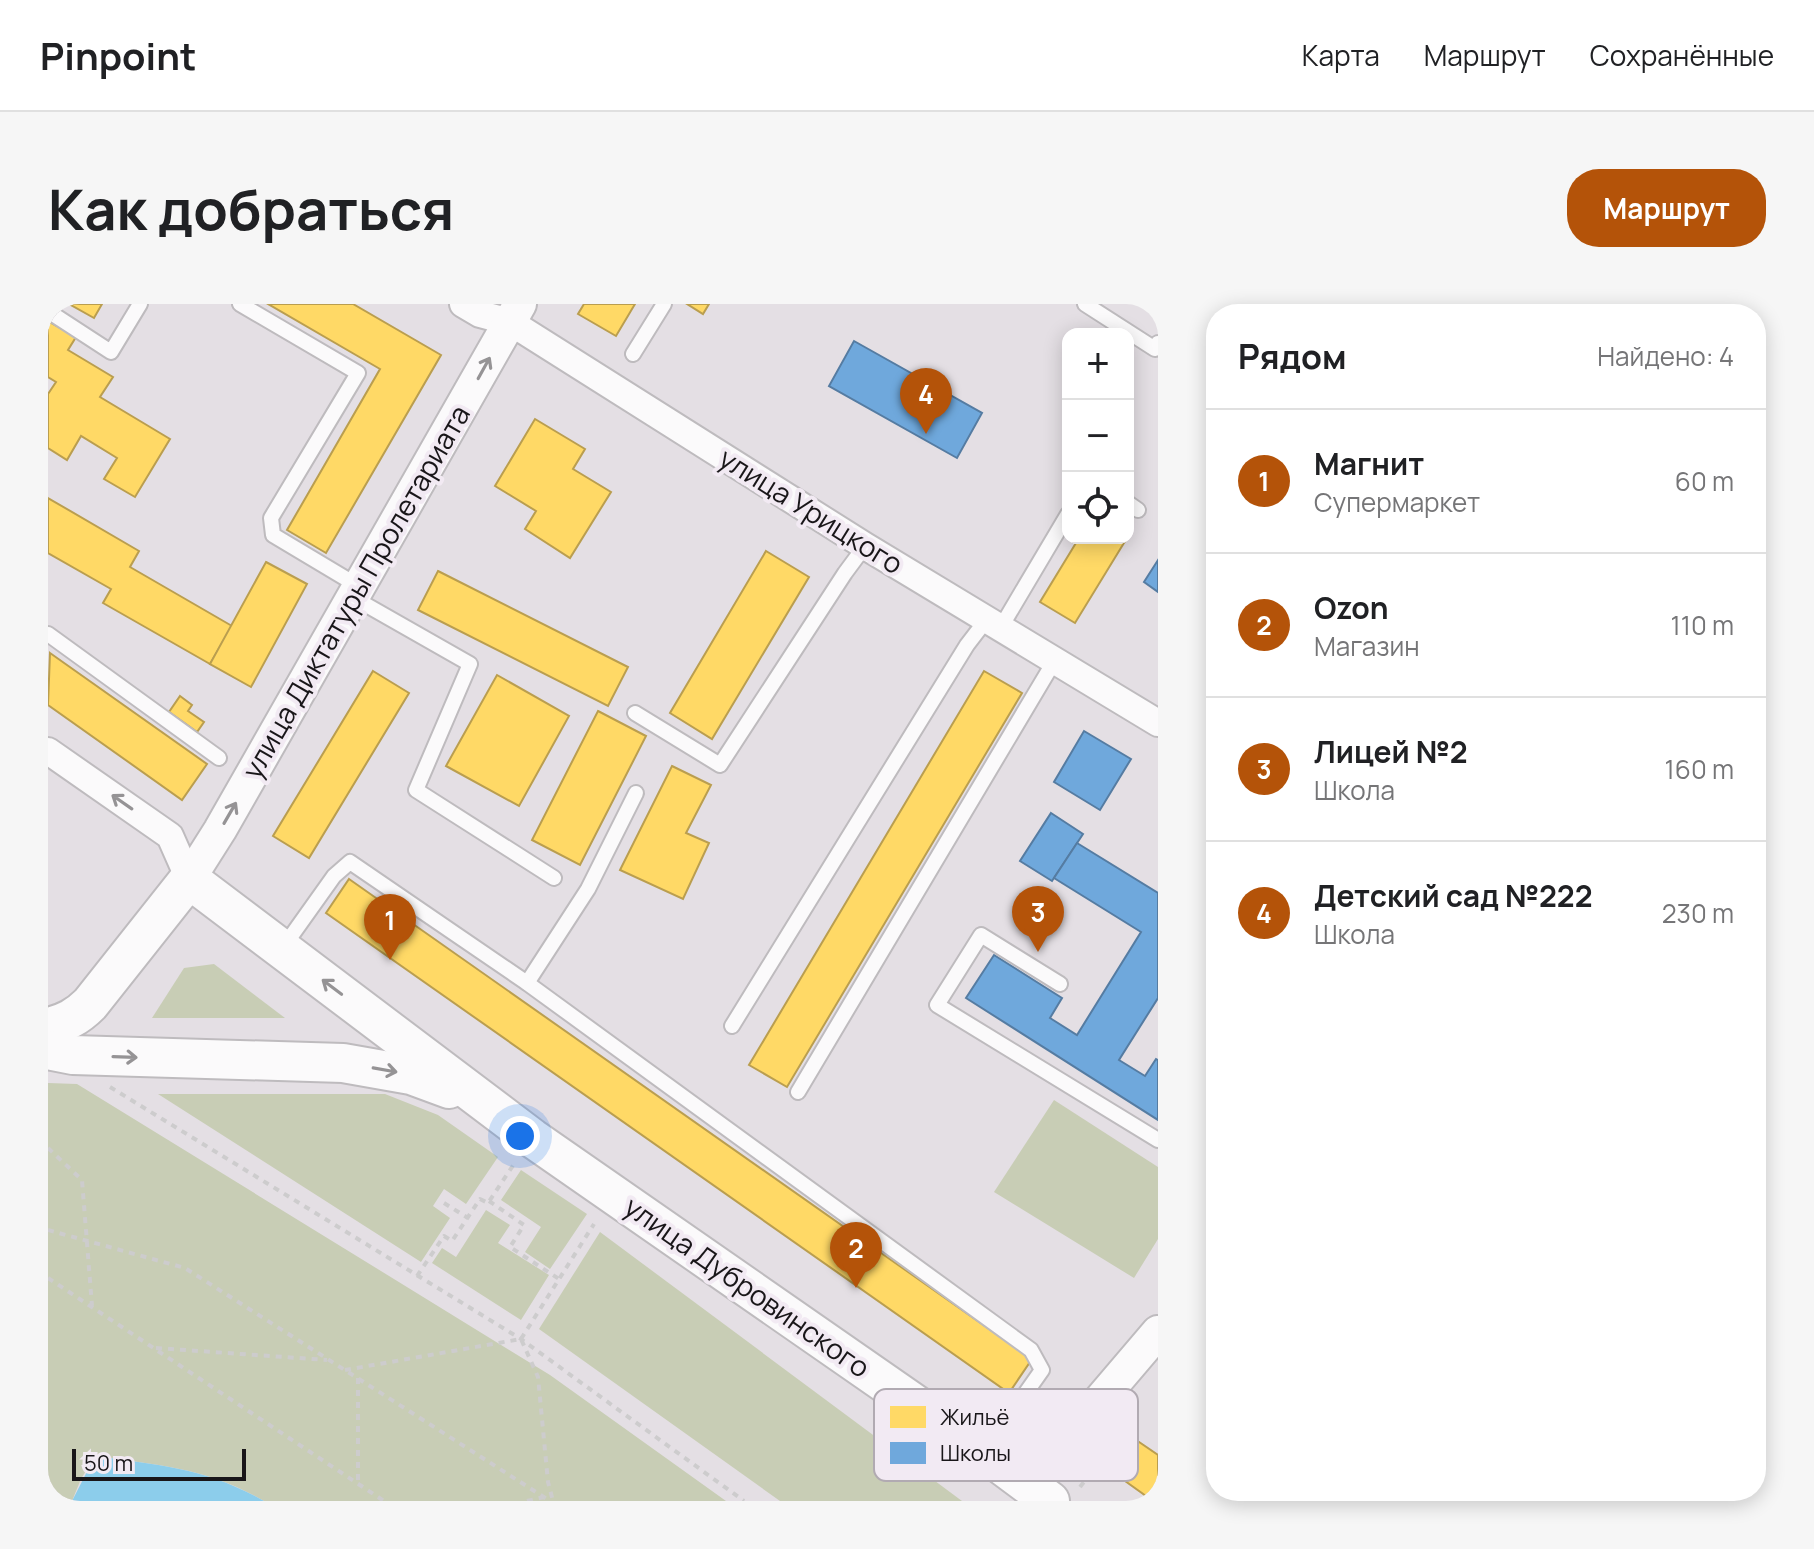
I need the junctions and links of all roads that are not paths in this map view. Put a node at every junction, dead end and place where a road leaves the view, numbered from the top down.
1 (140, 304) edge
2 (240, 304) edge
3 (463, 304) edge
4 (664, 304) edge
5 (1085, 304) edge
6 (48, 311) edge
7 (515, 313) edge
8 (1158, 343) edge
9 (633, 354) dead end
10 (1062, 523) edge
11 (865, 546) junction
12 (357, 593) junction
13 (994, 623) junction
14 (48, 634) edge
15 (1055, 660) junction
16 (635, 713) dead end
17 (1158, 723) edge
18 (48, 751) edge
19 (219, 758) dead end
20 (636, 793) dead end
21 (554, 878) dead end
22 (189, 879) junction
23 (282, 949) junction
24 (527, 983) junction
25 (1060, 984) dead end
26 (732, 1026) dead end
27 (48, 1027) edge
28 (48, 1050) edge
29 (798, 1092) dead end
30 (483, 1101) junction
31 (1158, 1140) edge
32 (1158, 1332) edge
33 (894, 1389) edge
34 (1029, 1389) edge
35 (1121, 1389) edge
36 (1036, 1481) edge
37 (1054, 1491) edge

1 - 6 lane
2 - 12 lane
3 - 7 street, улица Урицкого
4 - 9 lane
5 - 8 lane
7 - 11 street, улица Урицкого
12 -> 7 street, улица Диктатуры Пролетариата
10 - 13 lane
11 - 13 street, улица Урицкого
11 - 16 lane
12 - 21 lane
22 -> 12 street, улица Диктатуры Пролетариата
13 - 15 street, улица Урицкого
13 - 26 lane
14 - 19 lane
15 - 17 street, улица Урицкого
15 - 29 lane
22 -> 18 street, улица Дубровинского
20 - 24 lane
22 - 23 main road, улица Дубровинского
22 - 27 main road
23 - 24 lane
30 -> 23 main road, улица Дубровинского
24 - 34 lane
25 - 31 lane
28 -> 30 main road, улица Дубровинского
30 - 33 main road, улица Дубровинского
32 - 35 street
36 - 37 main road, улица Дубровинского

